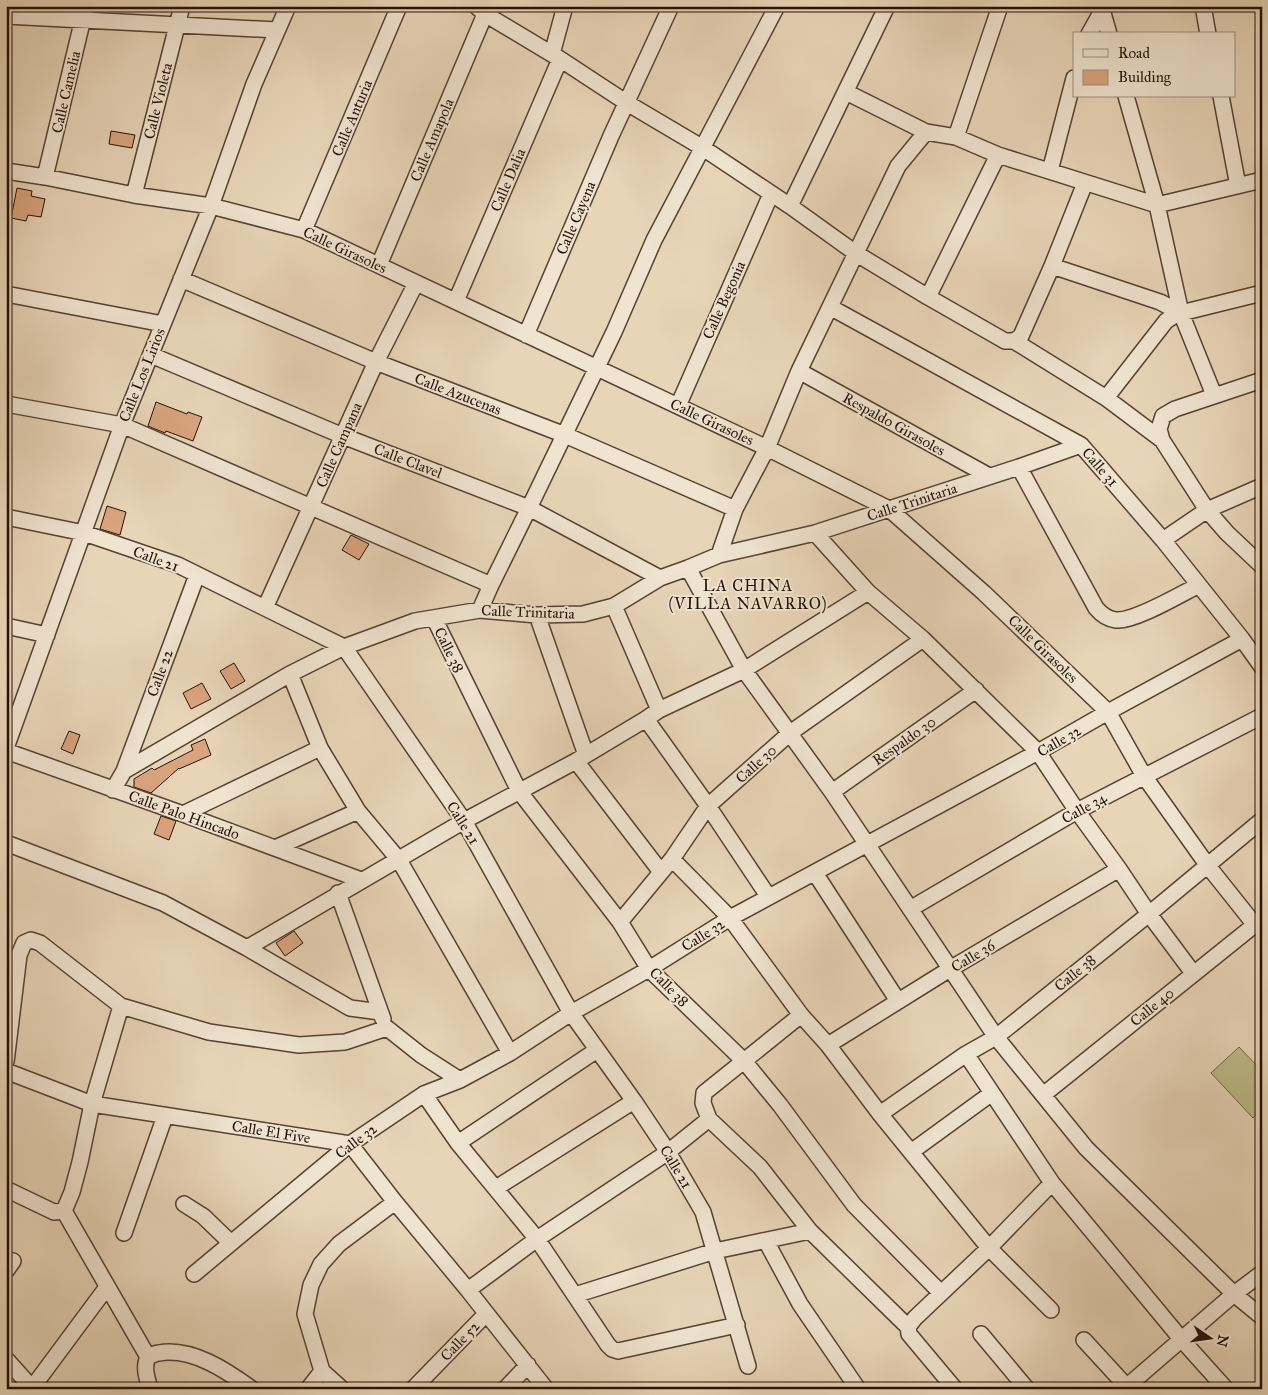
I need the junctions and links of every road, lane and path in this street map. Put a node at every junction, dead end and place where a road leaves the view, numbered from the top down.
1 (10, 6) edge
2 (182, 6) edge
3 (288, 6) edge
4 (399, 6) edge
5 (565, 6) edge
6 (671, 6) edge
7 (777, 6) edge
8 (887, 6) edge
9 (1000, 6) edge
10 (1203, 6) edge
11 (1101, 9) edge
12 (481, 10) edge
13 (84, 13) edge
14 (6, 16) edge
15 (178, 25) junction
16 (277, 30) junction
17 (1090, 32) edge
18 (1108, 32) edge
19 (1208, 32) edge
20 (556, 57) junction
21 (1073, 82) edge
22 (846, 92) junction
23 (1127, 98) edge
24 (1221, 98) edge
25 (627, 103) junction
26 (926, 132) junction
27 (956, 137) junction
28 (703, 148) junction
29 (998, 155) junction
30 (6, 171) edge
31 (1050, 171) junction
32 (46, 177) junction
33 (1262, 180) edge
34 (1085, 183) junction
35 (1238, 186) junction
36 (771, 194) junction
37 (134, 195) junction
38 (1157, 205) junction
39 (211, 206) junction
40 (790, 206) junction
41 (304, 230) junction
42 (857, 254) junction
43 (379, 266) junction
44 (1052, 266) junction
45 (181, 279) junction
46 (416, 283) junction
47 (6, 294) edge
48 (1261, 297) edge
49 (928, 298) junction
50 (456, 301) junction
51 (830, 307) junction
52 (1181, 313) junction
53 (163, 324) junction
54 (526, 335) junction
55 (1014, 341) junction
56 (151, 355) junction
57 (376, 362) junction
58 (597, 368) junction
59 (799, 371) junction
60 (1262, 380) edge
61 (1214, 395) junction
62 (1106, 398) junction
63 (6, 404) edge
64 (678, 406) junction
65 (122, 425) junction
66 (565, 435) junction
67 (343, 436) junction
68 (1162, 440) junction
69 (1081, 445) junction
70 (767, 448) junction
71 (1019, 466) junction
72 (989, 476) junction
73 (1262, 486) edge
74 (311, 508) junction
75 (530, 508) junction
76 (735, 509) junction
77 (889, 509) junction
78 (1207, 510) junction
79 (6, 517) edge
80 (84, 533) junction
81 (815, 534) junction
82 (1163, 540) junction
83 (719, 555) junction
84 (1262, 566) edge
85 (688, 568) junction
86 (197, 575) junction
87 (660, 578) junction
88 (491, 585) junction
89 (1199, 585) junction
90 (868, 592) junction
91 (614, 606) junction
92 (264, 608) junction
93 (480, 610) junction
94 (537, 615) junction
95 (434, 618) junction
96 (6, 626) edge
97 (47, 635) junction
98 (923, 639) junction
99 (1242, 640) junction
100 (344, 647) junction
101 (1262, 666) edge
102 (744, 670) junction
103 (290, 674) junction
104 (976, 690) junction
105 (1108, 712) junction
106 (652, 714) junction
107 (1262, 716) edge
108 (790, 733) junction
109 (320, 748) junction
110 (6, 749) edge
111 (1038, 752) junction
112 (581, 758) junction
113 (124, 772) junction
114 (1144, 776) junction
115 (113, 790) junction
116 (518, 791) junction
117 (832, 792) junction
118 (708, 806) junction
119 (358, 811) junction
120 (1077, 811) junction
121 (183, 814) junction
122 (1262, 820) edge
123 (464, 821) junction
124 (6, 843) edge
125 (867, 845) junction
126 (275, 848) junction
127 (672, 859) junction
128 (399, 860) junction
129 (1208, 866) junction
130 (1119, 869) junction
131 (661, 872) junction
132 (815, 872) junction
133 (362, 880) junction
134 (338, 894) junction
135 (768, 896) junction
136 (910, 909) junction
137 (1150, 914) junction
138 (730, 918) junction
139 (620, 922) junction
140 (1258, 922) edge
141 (247, 948) junction
142 (649, 969) junction
143 (950, 969) junction
144 (1193, 973) junction
145 (898, 1001) junction
146 (121, 1006) junction
147 (380, 1012) junction
148 (572, 1013) junction
149 (801, 1015) junction
150 (387, 1028) junction
151 (996, 1036) junction
152 (828, 1045) junction
153 (597, 1050) junction
154 (510, 1053) junction
155 (966, 1054) junction
156 (744, 1061) junction
157 (6, 1062) edge
158 (6, 1071) edge
159 (460, 1080) junction
160 (992, 1093) junction
161 (424, 1094) junction
162 (1043, 1095) junction
163 (634, 1101) junction
164 (92, 1104) junction
165 (880, 1114) junction
166 (165, 1116) junction
167 (709, 1119) junction
168 (458, 1143) junction
169 (350, 1144) junction
170 (668, 1152) junction
171 (910, 1152) junction
172 (1052, 1183) junction
173 (496, 1188) junction
174 (6, 1190) edge
175 (394, 1202) junction
176 (184, 1204) dead end
177 (64, 1211) junction
178 (810, 1231) junction
179 (124, 1233) dead end
180 (537, 1240) junction
181 (766, 1241) junction
182 (231, 1243) junction
183 (988, 1248) junction
184 (715, 1251) junction
185 (1262, 1273) edge
186 (194, 1274) dead end
187 (107, 1287) junction
188 (468, 1290) junction
189 (941, 1293) junction
190 (1234, 1294) junction
191 (575, 1296) junction
192 (1051, 1310) dead end
193 (486, 1314) junction
194 (1262, 1317) edge
195 (737, 1326) junction
196 (908, 1327) junction
197 (981, 1334) dead end
198 (1084, 1340) dead end
199 (1182, 1340) junction
200 (148, 1357) junction
201 (6, 1358) edge
202 (528, 1365) junction
203 (748, 1366) dead end
204 (322, 1371) junction
205 (33, 1388) edge
206 (1127, 1388) edge
207 (150, 1389) edge
208 (252, 1389) edge
209 (308, 1389) edge
210 (342, 1389) edge
211 (413, 1389) edge
212 (505, 1389) edge
213 (546, 1389) edge
214 (858, 1389) edge
215 (955, 1389) edge
216 (1027, 1389) edge
217 (1226, 1389) edge

1 - 14 street
2 - 15 street, Calle Violeta
3 - 16 street, Calle Los Lirios
4 - 41 street, Calle Anturia
5 - 20 street, Calle Dalia
6 - 25 street, Calle Cayena
7 - 28 street
8 - 22 street
9 - 27 street
10 - 19 street
11 - 17 street
11 - 18 street
12 - 20 street
12 - 43 street, Calle Amapola
13 - 14 street
13 - 15 street
13 - 32 street, Calle Camelia
15 - 16 street
15 - 37 street, Calle Violeta
16 - 39 street, Calle Los Lirios
20 - 25 street
20 - 50 street, Calle Dalia
21 - 31 street
22 - 26 street
22 - 40 street
23 - 38 street
24 - 35 street
25 - 28 street
25 - 54 street, Calle Cayena
26 - 27 street
26 - 42 street
27 - 29 street
28 - 36 street
28 - 58 street
29 - 31 street
29 - 49 street
30 - 32 street, Calle Girasoles
31 - 34 street
32 - 37 street, Calle Girasoles
33 - 35 street
34 - 38 street
34 - 44 street
35 - 38 street
36 - 40 street
36 - 64 street, Calle Begonia
37 - 39 street, Calle Girasoles
38 - 52 street
39 - 41 street, Calle Girasoles
39 - 45 street, Calle Los Lirios
40 - 42 street
41 - 43 street, Calle Girasoles
42 - 49 street
42 - 51 street
43 - 46 street, Calle Girasoles
44 - 52 street
44 - 55 street
45 - 53 street, Calle Los Lirios
45 - 57 street, Calle Azucenas
46 - 50 street, Calle Girasoles
46 - 57 street, Calle Campana
47 - 53 street
48 - 52 street
49 - 55 street
50 - 54 street, Calle Girasoles
51 - 59 street
51 - 69 street, Calle 31
52 - 61 street
52 - 62 street
53 - 56 street, Calle Los Lirios
54 - 58 street, Calle Girasoles
55 - 62 street
56 - 65 street, Calle Los Lirios
56 - 67 street, Calle Clavel
57 - 66 street, Calle Azucenas
57 - 67 street, Calle Campana
58 - 64 street, Calle Girasoles
58 - 66 street
59 - 70 street
59 - 72 street, Respaldo Girasoles
60 - 61 street
61 - 68 street
62 - 68 street
63 - 65 street
64 - 70 street, Calle Girasoles
65 - 74 street
65 - 80 street, Calle Los Lirios
66 - 75 street
66 - 76 street, Calle Azucenas
67 - 74 street, Calle Campana
67 - 75 street, Calle Clavel
68 - 78 street
69 - 71 street, Calle Trinitaria
69 - 82 street, Calle 31
70 - 76 street
70 - 77 street, Calle Girasoles
71 - 72 street, Calle Trinitaria
71 - 89 street
72 - 77 street, Calle Trinitaria
73 - 78 street
74 - 88 street
74 - 92 street, Calle Campana
75 - 87 street, Calle Clavel
75 - 88 street
76 - 83 street
77 - 81 street, Calle Trinitaria
77 - 105 street, Calle Girasoles
78 - 82 street
78 - 84 street
79 - 80 street, Calle 21
80 - 86 street, Calle 21
80 - 97 street, Calle Los Lirios
81 - 83 street, Calle Trinitaria
81 - 90 street
82 - 89 street, Calle 31
83 - 85 street, Calle Trinitaria
85 - 87 street, Calle Trinitaria
85 - 102 street
86 - 92 street, Calle 21
86 - 113 street, Calle 22
87 - 91 street, Calle Trinitaria
88 - 93 street
89 - 99 street, Calle 31
90 - 98 street
90 - 102 street
91 - 94 street, Calle Trinitaria
91 - 106 street
92 - 100 street, Calle 21
93 - 94 street, Calle Trinitaria
93 - 95 street, Calle Trinitaria
94 - 112 street
95 - 100 street, Calle Trinitaria
95 - 116 street, Calle 38
96 - 97 street
97 - 110 street, Calle Los Lirios
98 - 104 street
98 - 108 street, Calle 30
99 - 101 street, Calle 31
99 - 105 street, Calle 32
100 - 103 street, Calle Trinitaria
100 - 123 street, Calle 21
102 - 106 street
102 - 108 street
103 - 109 street
103 - 113 street, Calle Trinitaria
104 - 111 street
104 - 117 street, Respaldo 30
105 - 111 street, Calle 32
105 - 114 street, Calle Girasoles
106 - 112 street
106 - 118 street
107 - 114 street, Calle 34
108 - 117 street
108 - 118 street, Calle 30
109 - 119 street
109 - 121 street
110 - 115 street, Calle Palo Hincado
111 - 120 street
111 - 125 street, Calle 32
112 - 116 street
112 - 131 street
113 - 115 street, Calle Trinitaria
114 - 120 street, Calle 34
114 - 129 street, Calle Girasoles
115 - 121 street, Calle Palo Hincado
116 - 123 street
116 - 139 street, Calle 38
117 - 125 street
118 - 127 street, Calle 30
118 - 135 street
119 - 126 street
119 - 128 street
120 - 130 street
120 - 136 street, Calle 34
121 - 126 street, Calle Palo Hincado
122 - 129 street, Calle 38
123 - 128 street
123 - 148 street, Calle 21
124 - 141 street
125 - 132 street, Calle 32
125 - 136 street
126 - 133 street, Calle Palo Hincado
127 - 131 street, Calle 30
127 - 138 street
128 - 133 street
128 - 154 street
129 - 137 street, Calle 38
129 - 140 street, Calle Girasoles
130 - 137 street
130 - 143 street, Calle 36
131 - 139 street, Calle 30
132 - 135 street, Calle 32
132 - 145 street
133 - 134 street
134 - 141 street
134 - 147 street
135 - 138 street, Calle 32
136 - 143 street
137 - 144 street
137 - 151 street, Calle 38
138 - 142 street, Calle 32
138 - 149 street
139 - 142 street, Calle 38
140 - 144 street, Calle 40
141 - 147 street
142 - 148 street, Calle 32
142 - 156 street, Calle 38
143 - 145 street, Calle 36
143 - 151 street
144 - 162 street, Calle 40
145 - 152 street, Calle 36
146 - 150 street
146 - 157 street
146 - 164 street
147 - 150 street
148 - 153 street, Calle 21
148 - 154 street, Calle 32
149 - 152 street
149 - 156 street
150 - 159 street
151 - 155 street, Calle 38
151 - 162 street
152 - 165 street
153 - 163 street, Calle 21
153 - 168 street
154 - 159 street, Calle 32
155 - 160 street
155 - 165 street, Calle 38
156 - 167 street
156 - 189 street, Calle 38
158 - 164 street, Calle El Five
159 - 161 street, Calle 32
160 - 171 street
160 - 172 street
161 - 168 street
161 - 169 street, Calle 32
162 - 190 street
163 - 170 street, Calle 21
163 - 173 street
164 - 166 street, Calle El Five
164 - 177 street
165 - 171 street
166 - 169 street, Calle El Five
166 - 179 street
167 - 170 street
167 - 178 street
168 - 173 street
169 - 175 street
169 - 182 street, Calle 32
170 - 180 street
170 - 184 street, Calle 21
171 - 183 street
172 - 183 street
172 - 199 street
173 - 180 street
174 - 177 street
175 - 188 street
175 - 204 street
176 - 182 street
177 - 187 street
178 - 181 street
178 - 196 street
180 - 188 street
180 - 191 street
181 - 184 street
181 - 214 street
182 - 186 street, Calle 32
183 - 189 street
183 - 192 street
184 - 191 street
184 - 195 street, Calle 21
185 - 190 street
187 - 200 street
187 - 205 street
188 - 193 street
189 - 196 street
190 - 194 street
190 - 199 street
191 - 195 street
193 - 202 street
193 - 211 street, Calle 52
195 - 203 street, Calle 21
196 - 215 street
197 - 216 street
198 - 206 street
199 - 206 street
199 - 217 street
200 - 207 street
200 - 208 street
201 - 205 street
202 - 212 street
202 - 213 street
204 - 209 street
204 - 210 street

